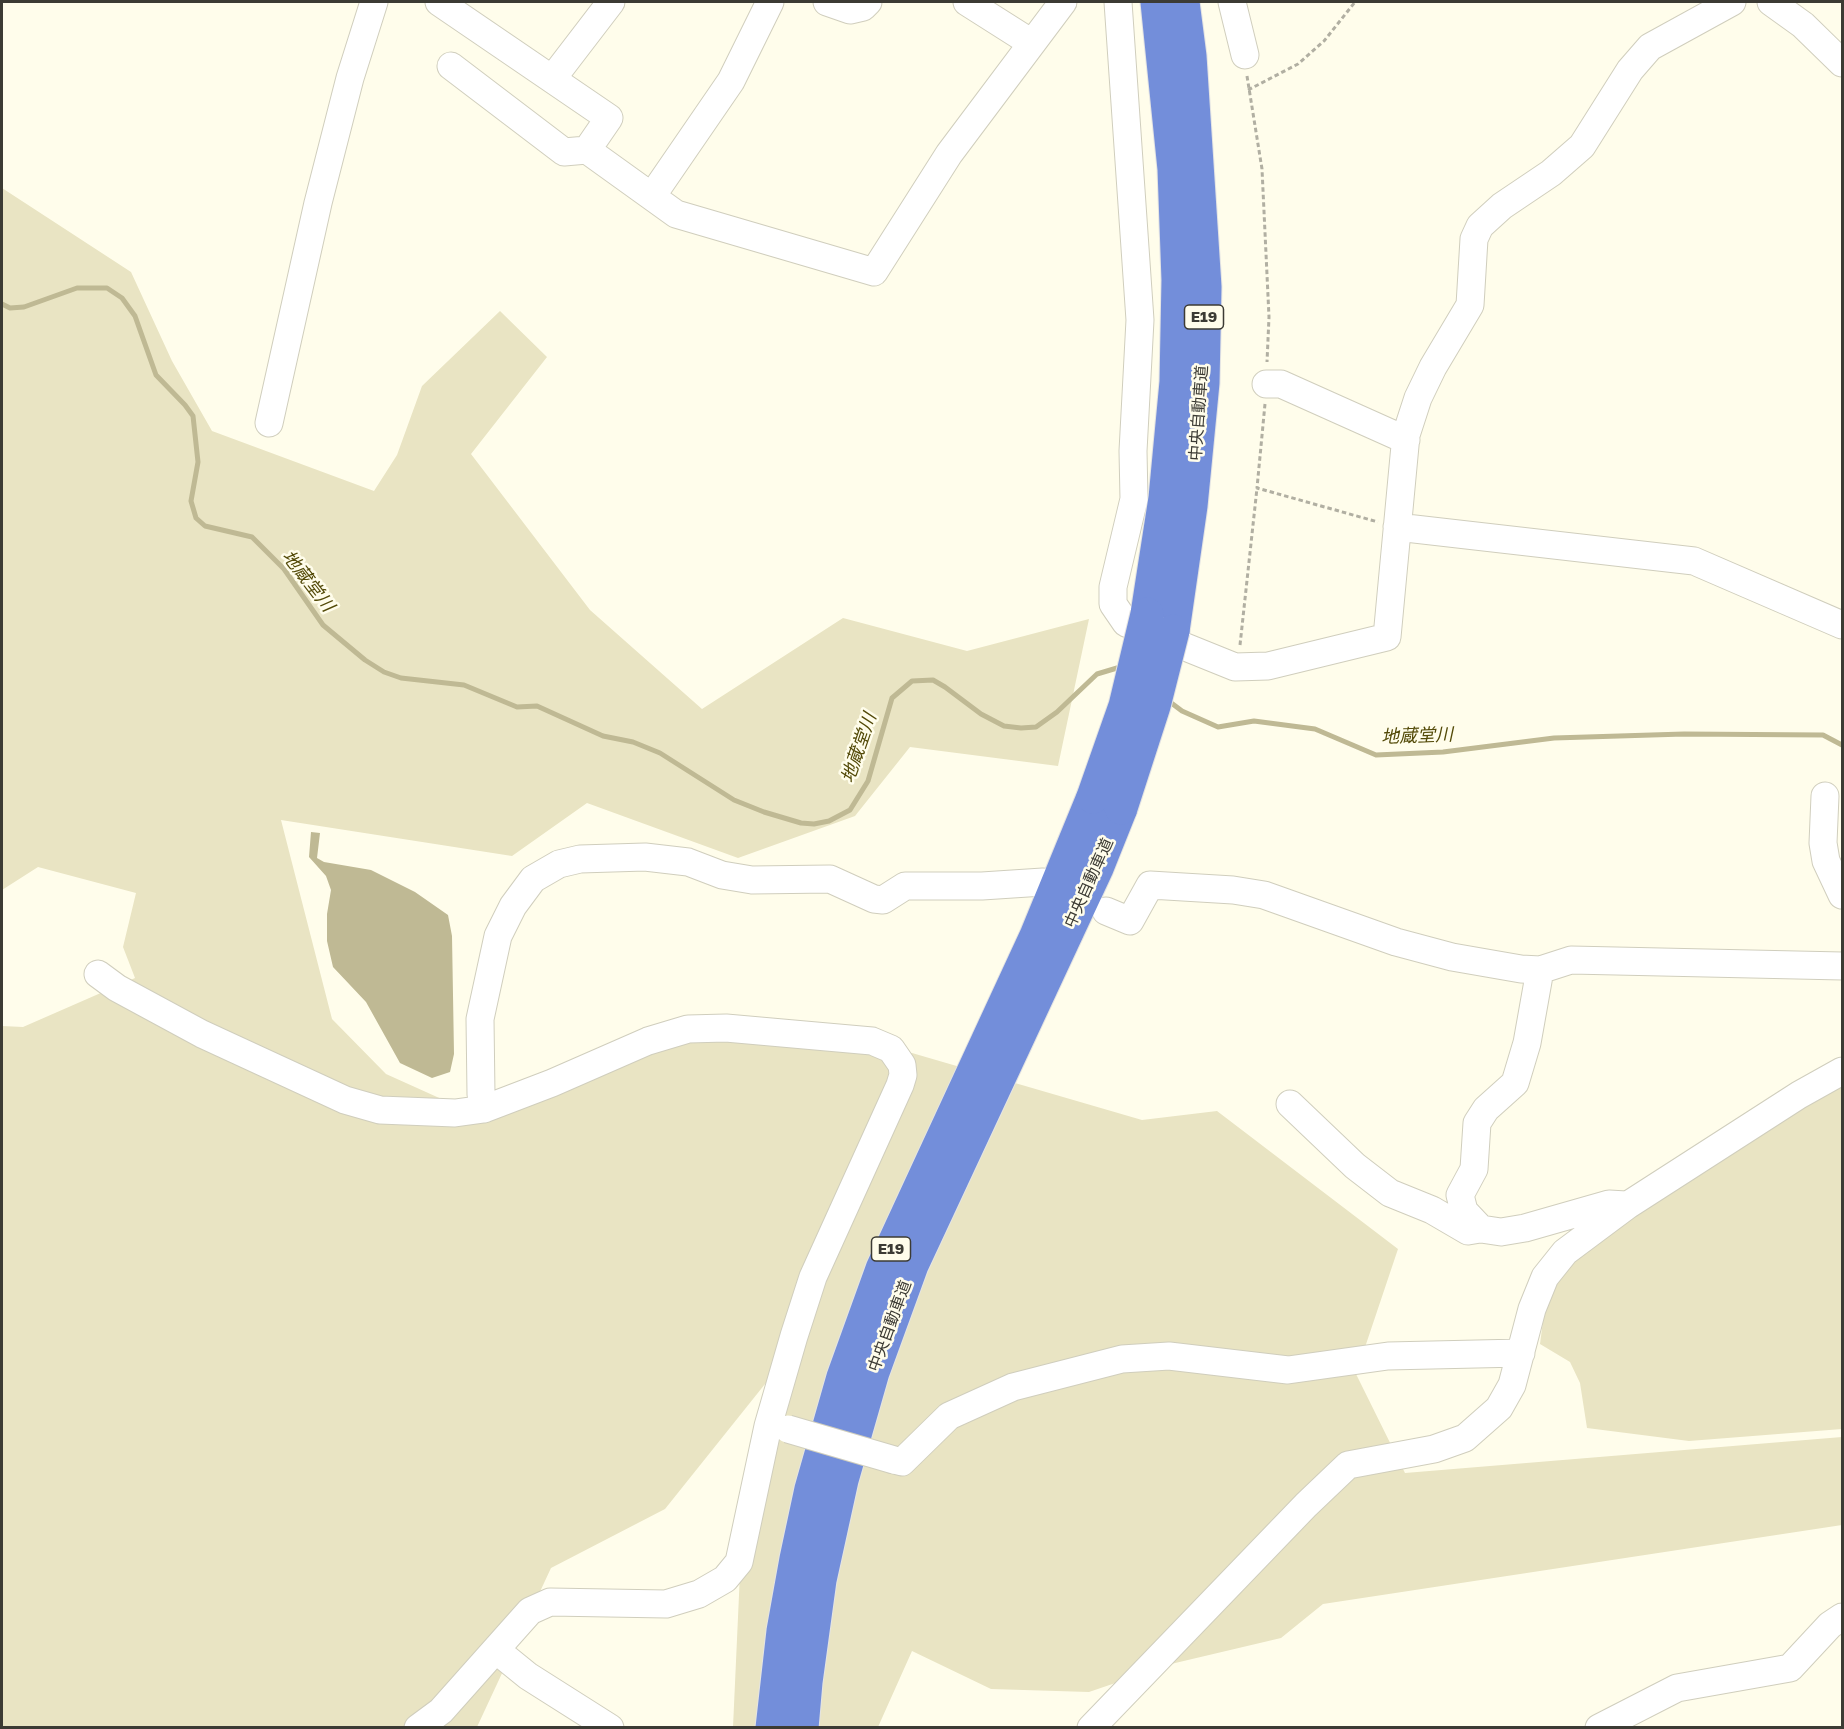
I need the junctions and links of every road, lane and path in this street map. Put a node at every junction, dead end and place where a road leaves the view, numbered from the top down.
1 (374, 2) edge
2 (439, 2) edge
3 (611, 2) edge
4 (770, 2) edge
5 (827, 2) edge
6 (868, 2) edge
7 (967, 2) edge
8 (1063, 2) edge
9 (1118, 2) edge
10 (1156, 2) edge
11 (1183, 2) edge
12 (1232, 2) edge
13 (1355, 2) edge
14 (1771, 2) edge
15 (1712, 5) edge
16 (1030, 42) junction
17 (1245, 55) joint
18 (1842, 63) edge
19 (451, 66) dead end
20 (552, 79) junction
21 (1248, 90) junction
22 (587, 150) junction
23 (652, 196) junction
24 (1266, 384) junction
25 (269, 423) dead end
26 (1406, 440) junction
27 (1257, 488) junction
28 (1397, 527) junction
29 (1160, 623) junction
30 (1842, 624) edge
31 (1235, 667) junction
32 (1825, 796) dead end
33 (1107, 803) junction
34 (1043, 882) dead end
35 (1842, 895) edge
36 (1106, 911) dead end
37 (1842, 966) edge
38 (1540, 970) junction
39 (98, 974) dead end
40 (1842, 1071) edge
41 (1290, 1104) dead end
42 (484, 1109) junction
43 (1628, 1205) junction
44 (1481, 1229) junction
45 (1521, 1353) junction
46 (778, 1428) junction
47 (1842, 1617) edge
48 (496, 1650) junction
49 (418, 1728) edge
50 (610, 1728) edge
51 (772, 1728) edge
52 (802, 1728) edge
53 (1091, 1728) edge
54 (1599, 1728) edge

1 - 25 street
2 - 20 street
3 - 20 street
4 - 23 street
5 - 6 street
7 - 16 street
8 - 16 street
9 - 31 street
10 - 29 highway, 中央自動車道 / E19
11 - 29 highway, 中央自動車道 / E19
12 - 17 street
13 - 21 path
14 - 18 street
15 - 26 street
16 - 23 street
17 - 21 path
19 - 22 street
20 - 22 street
21 - 24 path
22 - 23 street
24 - 26 street
24 - 27 path
26 - 28 street
27 - 28 path
27 - 31 path
28 - 30 street
28 - 31 street
29 - 33 highway, 中央自動車道 / E19, bridge
32 - 35 street
33 - 51 highway, 中央自動車道 / E19
33 - 52 highway, 中央自動車道 / E19
34 - 42 street
36 - 38 street
37 - 38 street
38 - 44 street
39 - 42 street
40 - 43 street
41 - 44 street
42 - 46 street
43 - 44 street
43 - 45 street
45 - 46 street, bridge
45 - 53 street
46 - 48 street
47 - 54 street
48 - 49 street
48 - 50 street

